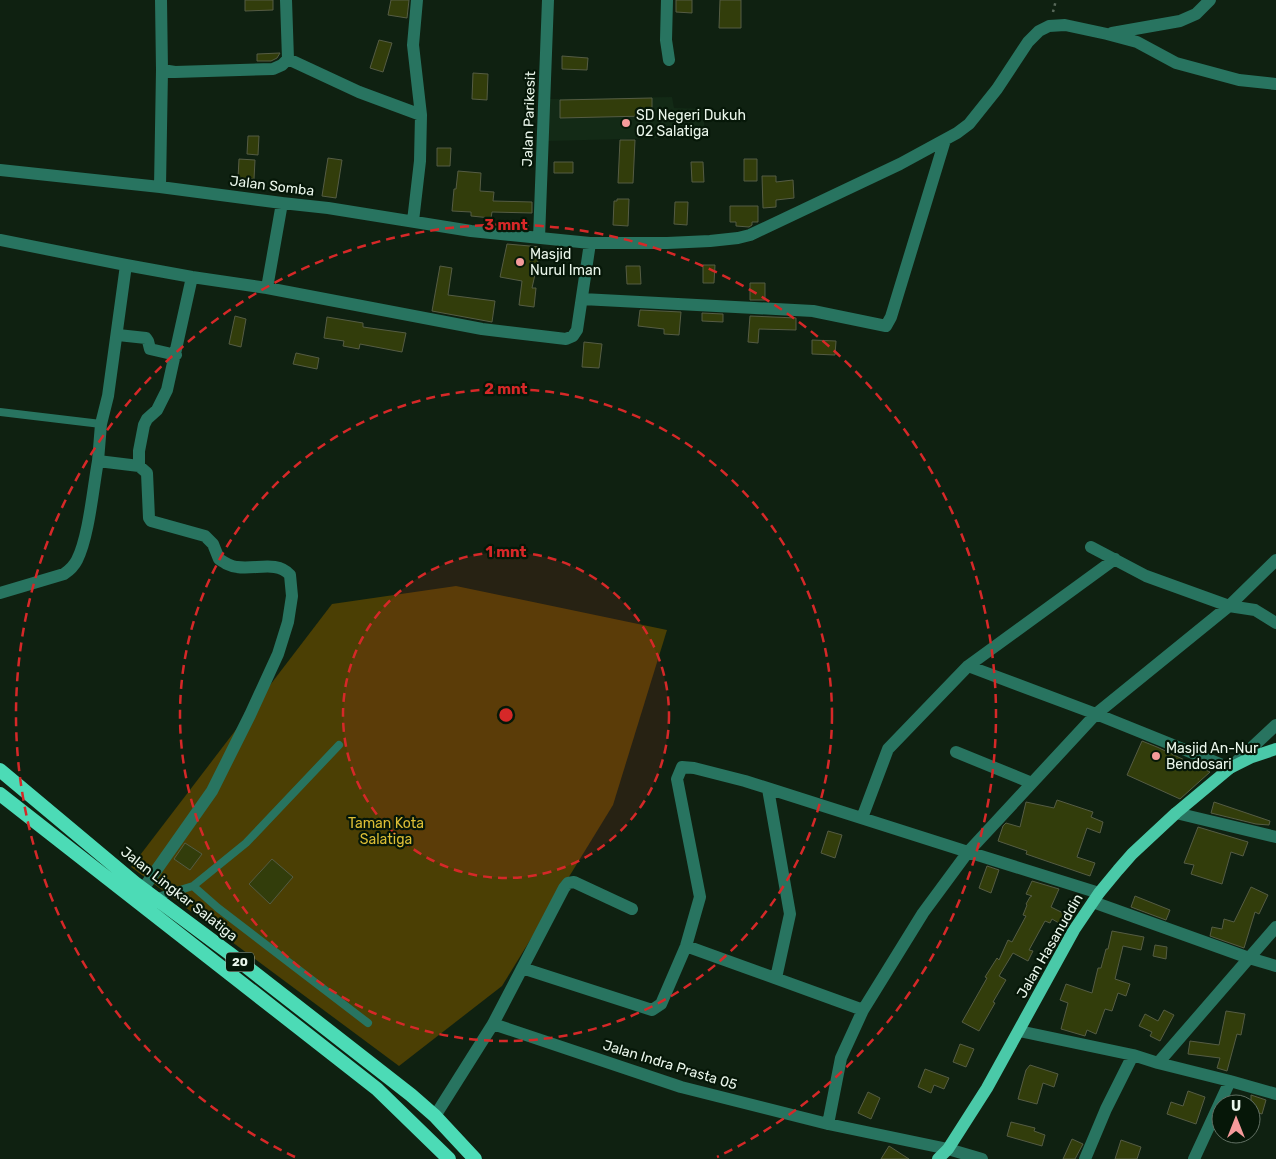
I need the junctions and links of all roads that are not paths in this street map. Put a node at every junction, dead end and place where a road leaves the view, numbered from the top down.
1 (161, 0) edge
2 (286, 0) edge
3 (417, 0) edge
4 (548, 0) edge
5 (667, 0) edge
6 (1210, 0) edge
7 (1107, 34) junction
8 (288, 59) junction
9 (669, 60) dead end
10 (162, 70) junction
11 (1276, 84) edge
12 (421, 115) junction
13 (945, 140) junction
14 (0, 170) edge
15 (160, 186) junction
16 (282, 203) junction
17 (413, 221) junction
18 (539, 238) junction
19 (0, 240) edge
20 (590, 243) junction
21 (126, 265) junction
22 (192, 277) junction
23 (267, 288) junction
24 (582, 299) junction
25 (118, 334) junction
26 (176, 355) junction
27 (0, 412) edge
28 (101, 424) junction
29 (98, 461) junction
30 (139, 466) junction
31 (1091, 546) dead end
32 (1115, 559) junction
33 (1276, 560) edge
34 (0, 593) edge
35 (1229, 606) junction
36 (1276, 623) edge
37 (968, 666) junction
38 (1096, 714) junction
39 (1276, 725) edge
40 (339, 746) dead end
41 (1276, 749) edge
42 (956, 752) dead end
43 (1230, 768) junction
44 (0, 770) edge
45 (1032, 783) junction
46 (768, 789) junction
47 (0, 794) edge
48 (1176, 813) junction
49 (862, 818) junction
50 (1276, 837) edge
51 (968, 852) junction
52 (192, 886) junction
53 (143, 889) junction
54 (1096, 898) junction
55 (151, 904) junction
56 (632, 909) dead end
57 (1276, 927) edge
58 (686, 946) junction
59 (1249, 958) junction
60 (1276, 966) edge
61 (522, 968) junction
62 (776, 978) junction
63 (863, 1010) junction
64 (368, 1023) dead end
65 (493, 1024) junction
66 (1019, 1031) junction
67 (1133, 1055) junction
68 (1158, 1063) junction
69 (1230, 1081) junction
70 (1276, 1094) edge
71 (435, 1116) junction
72 (828, 1124) junction
73 (948, 1149) junction
74 (449, 1159) edge
75 (475, 1159) edge
76 (938, 1159) edge
77 (982, 1159) edge
78 (1085, 1159) edge
79 (1194, 1159) edge

1 - 10 street
2 - 8 street
3 - 12 street
4 - 18 street, Jalan Parikesit
5 - 9 street
6 - 7 street
7 - 11 street, Jalan Somba
7 - 13 street, Jalan Somba
8 - 10 street
8 - 12 street
10 - 15 street
12 - 17 street
13 - 20 street, Jalan Somba
13 - 24 street
14 - 15 street, Jalan Somba
15 - 16 street, Jalan Somba
16 - 17 street, Jalan Somba
16 - 23 street
17 - 18 street, Jalan Somba
18 - 20 street, Jalan Somba
19 - 21 street
20 - 24 street
21 - 22 street
21 - 25 street
22 - 23 street
22 - 26 street
23 - 24 street
25 - 26 street
25 - 28 street
26 - 30 street
27 - 28 lane
28 - 29 street
29 - 30 street
29 - 34 street
30 - 53 street
31 - 32 street
32 - 35 street
32 - 37 street
33 - 35 street
35 - 36 street
35 - 38 street
37 - 38 street
37 - 49 street
38 - 43 street
38 - 45 street
39 - 43 street
40 - 52 lane
41 - 43 main road, Jalan Hasanuddin
42 - 45 street
43 - 48 main road, Jalan Hasanuddin
44 - 53 highway, Jalan Lingkar Salatiga / 20
45 - 51 street
46 - 49 street
46 - 58 street
46 - 62 street
47 - 55 highway, Jalan Lingkar Salatiga / 20
48 - 50 street
48 - 54 main road, Jalan Hasanuddin
49 - 51 street
51 - 54 street
51 - 63 street
52 - 55 lane
52 - 64 lane
53 - 55 highway, Jalan Lingkar Salatiga / 20
54 - 59 street
54 - 66 main road, Jalan Hasanuddin
55 - 71 highway, Jalan Lingkar Salatiga / 20
55 - 74 highway, Jalan Lingkar Salatiga / 20
56 - 61 street
57 - 59 street
58 - 61 street
58 - 62 street
59 - 60 street
59 - 68 street
61 - 65 street
62 - 63 street
63 - 72 street
65 - 71 street
65 - 72 street, Jalan Indra Prasta 05
66 - 67 street
66 - 73 main road, Jalan Hasanuddin
67 - 68 street
67 - 78 street
68 - 69 street
69 - 70 street
69 - 79 street
71 - 75 highway, Jalan Lingkar Salatiga / 20
72 - 73 street, Jalan Indra Prasta 05
73 - 76 main road, Jalan Hasanuddin
73 - 77 street, Jalan Indra Prasta 05

